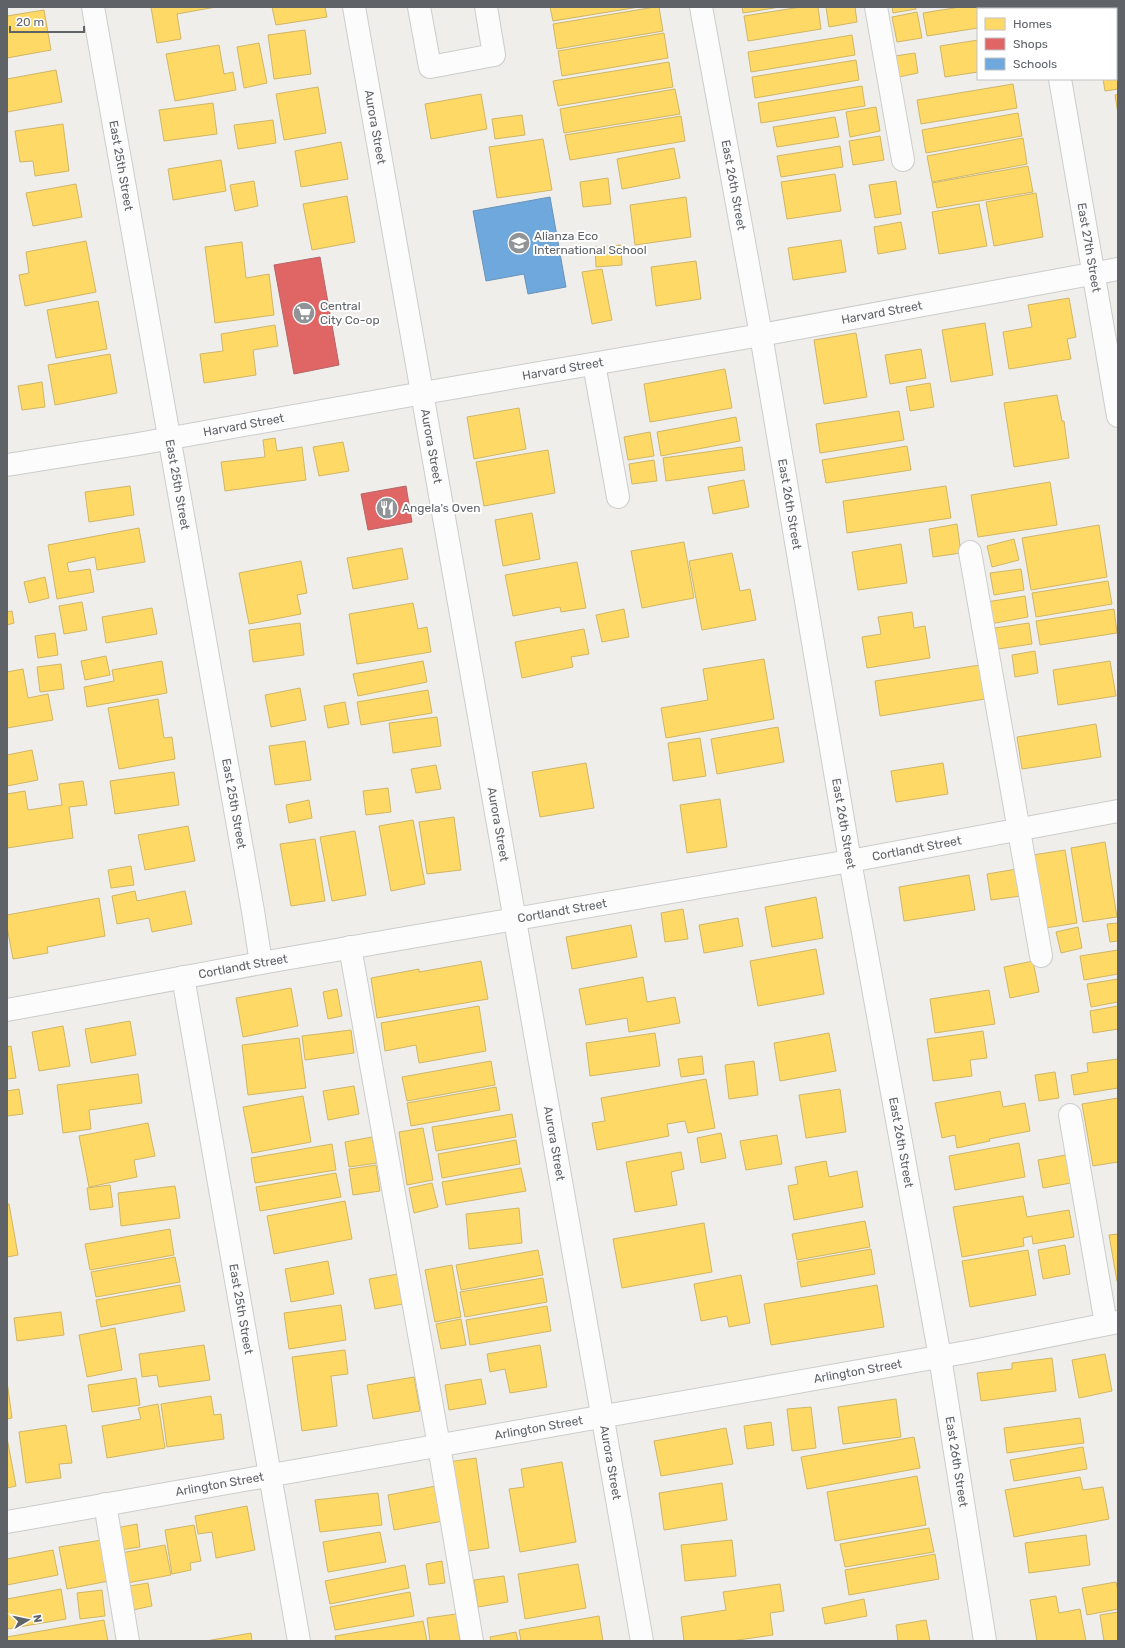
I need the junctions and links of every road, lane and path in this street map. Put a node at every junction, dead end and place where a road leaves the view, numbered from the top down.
1 (93, 7) edge
2 (354, 7) edge
3 (419, 7) edge
4 (486, 7) edge
5 (701, 7) edge
6 (876, 7) edge
7 (1060, 80) edge
8 (903, 160) dead end
9 (1118, 269) edge
10 (1093, 274) junction
11 (761, 335) junction
12 (1113, 353) edge
13 (594, 364) junction
14 (423, 393) junction
15 (1118, 416) edge
16 (170, 438) junction
17 (7, 465) edge
18 (618, 497) dead end
19 (970, 552) dead end
20 (1118, 811) edge
21 (1019, 829) junction
22 (850, 861) junction
23 (515, 919) junction
24 (350, 947) junction
25 (1042, 956) dead end
26 (261, 963) junction
27 (183, 977) junction
28 (7, 1010) edge
29 (1070, 1115) dead end
30 (1112, 1323) edge
31 (940, 1357) junction
32 (603, 1417) junction
33 (439, 1446) junction
34 (270, 1475) junction
35 (105, 1504) junction
36 (7, 1522) edge
37 (128, 1641) edge
38 (299, 1641) edge
39 (472, 1641) edge
40 (642, 1641) edge
41 (985, 1641) edge

1 - 16 street, East 25th Street
2 - 14 street, Aurora Street
3 - 4 street
5 - 11 street, East 26th Street
6 - 8 street
7 - 10 street, East 27th Street
9 - 10 street, Harvard Street
10 - 11 street, Harvard Street
10 - 12 street, East 27th Street
11 - 13 street, Harvard Street
11 - 22 street, East 26th Street
12 - 15 street, East 27th Street
13 - 14 street, Harvard Street
13 - 18 street
14 - 16 street, Harvard Street
14 - 23 street, Aurora Street
16 - 17 street, Harvard Street
16 - 26 street, East 25th Street
19 - 21 street
20 - 21 street, Cortlandt Street
21 - 22 street, Cortlandt Street
21 - 25 street
22 - 23 street, Cortlandt Street
22 - 31 street, East 26th Street
23 - 24 street, Cortlandt Street
23 - 32 street, Aurora Street
24 - 26 street, Cortlandt Street
24 - 33 street
26 - 27 street, Cortlandt Street
27 - 28 street, Cortlandt Street
27 - 34 street, East 25th Street
29 - 30 street
30 - 31 street, Arlington Street
31 - 32 street, Arlington Street
31 - 41 street, East 26th Street
32 - 33 street, Arlington Street
32 - 40 street, Aurora Street
33 - 34 street, Arlington Street
33 - 39 street
34 - 35 street, Arlington Street
34 - 38 street, East 25th Street
35 - 36 street, Arlington Street
35 - 37 street

